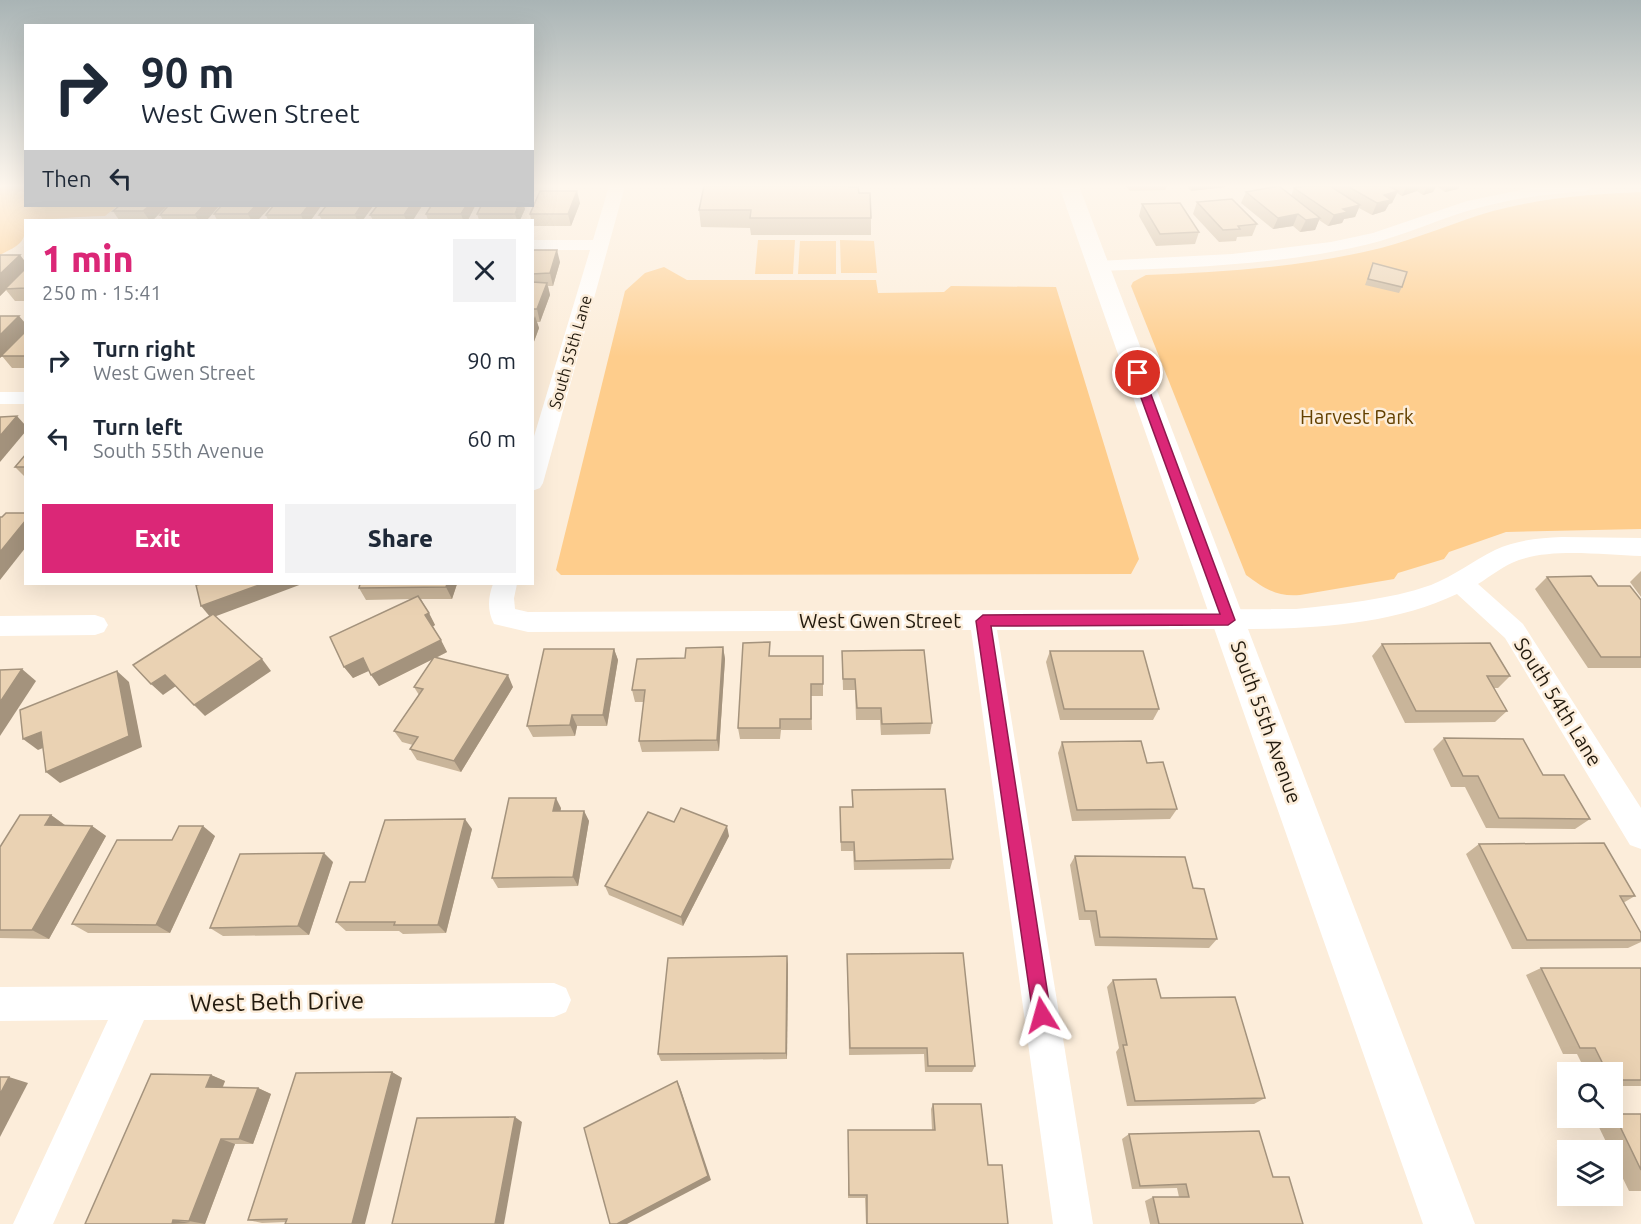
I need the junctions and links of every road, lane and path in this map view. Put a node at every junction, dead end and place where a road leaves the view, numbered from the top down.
1 (1090, 243) edge
2 (1347, 243) edge
3 (534, 245) edge
4 (601, 245) joint
5 (1098, 266) junction
6 (0, 398) edge
7 (24, 398) edge
8 (534, 476) edge
9 (1641, 547) edge
10 (1460, 582) junction
11 (504, 585) edge
12 (1228, 620) junction
13 (983, 621) junction
14 (95, 625) dead end
15 (0, 626) edge
16 (1641, 835) edge
17 (554, 1000) dead end
18 (0, 1004) edge
19 (134, 1004) junction
20 (33, 1224) edge
21 (1073, 1224) edge
22 (1449, 1224) edge

1 - 5 street, South 55th Avenue
2 - 5 street
3 - 4 street
4 - 8 street, South 55th Lane
5 - 12 street, South 55th Avenue
6 - 7 street
9 - 10 street, West Gwen Street
10 - 12 street, West Gwen Street
10 - 16 street, South 54th Lane
11 - 13 street, West Gwen Street
12 - 13 street, West Gwen Street
12 - 22 street, South 55th Avenue
13 - 21 street
14 - 15 street
17 - 19 street, West Beth Drive
18 - 19 street, West Beth Drive
19 - 20 street

